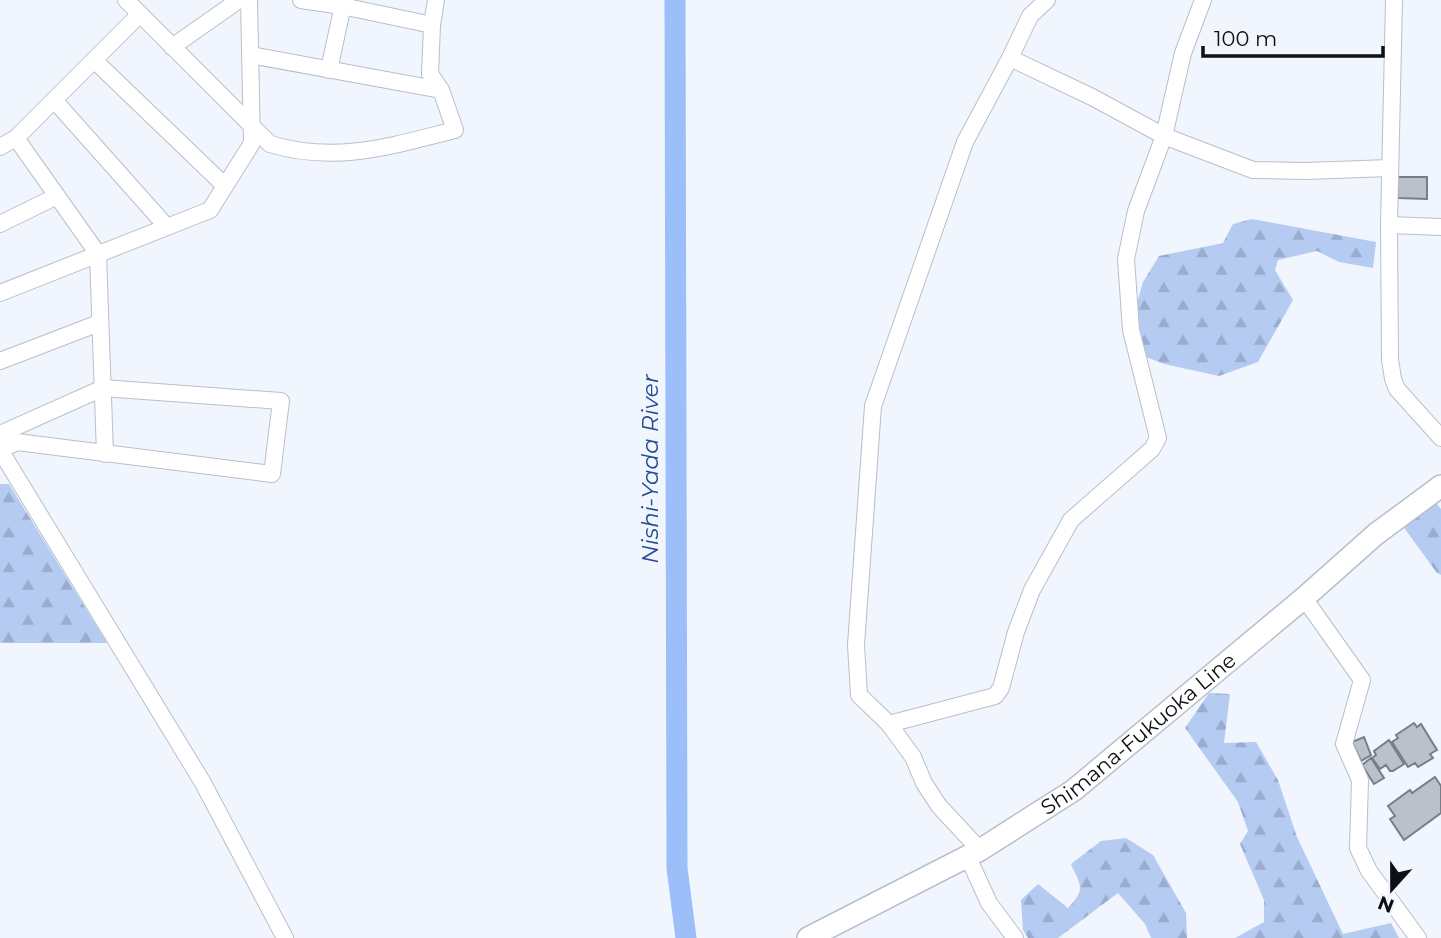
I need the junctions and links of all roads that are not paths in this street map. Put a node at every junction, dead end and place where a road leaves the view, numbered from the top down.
1 (126, 0) edge
2 (239, 0) edge
3 (249, 0) edge
4 (301, 0) edge
5 (436, 0) edge
6 (1047, 0) edge
7 (1203, 0) edge
8 (1394, 0) edge
9 (343, 3) edge
10 (140, 14) junction
11 (432, 25) junction
12 (172, 47) junction
13 (250, 55) junction
14 (1010, 58) junction
15 (94, 60) junction
16 (329, 70) junction
17 (441, 90) junction
18 (54, 100) junction
19 (252, 128) junction
20 (1164, 136) junction
21 (16, 138) junction
22 (0, 147) edge
23 (1390, 168) junction
24 (225, 186) junction
25 (57, 196) junction
26 (0, 224) edge
27 (1389, 225) junction
28 (167, 227) junction
29 (1441, 227) edge
30 (98, 254) junction
31 (0, 293) edge
32 (99, 323) junction
33 (0, 361) edge
34 (103, 388) junction
35 (0, 434) edge
36 (1441, 438) edge
37 (0, 450) edge
38 (105, 454) junction
39 (7, 474) edge
40 (1441, 486) edge
41 (1304, 598) junction
42 (889, 724) junction
43 (974, 854) junction
44 (285, 938) edge
45 (808, 938) edge
46 (1015, 938) edge
47 (1418, 938) edge

1 - 10 street
2 - 12 street
3 - 13 street
4 - 9 street
5 - 11 street
6 - 14 street
7 - 20 street
8 - 23 street
9 - 11 street
9 - 16 street
10 - 12 street
10 - 15 street
11 - 17 street
12 - 19 street
13 - 16 street
13 - 19 street
14 - 20 street
14 - 42 street
15 - 18 street
15 - 24 street
16 - 17 street
17 - 19 street
18 - 21 street
18 - 28 street
19 - 24 street
20 - 23 street
20 - 42 street
21 - 22 street
21 - 25 street
23 - 27 street
24 - 28 street
25 - 26 street
25 - 30 street
27 - 29 street
27 - 36 street
28 - 30 street
30 - 31 street
30 - 32 street
32 - 33 street
32 - 34 street
34 - 35 street
34 - 38 street
34 - 38 street
37 - 38 street
37 - 39 street
39 - 44 street
40 - 41 main road, Shimana-Fukuoka Line
41 - 43 main road, Shimana-Fukuoka Line
41 - 47 street
42 - 43 street
43 - 45 main road, Shimana-Fukuoka Line
43 - 46 street

